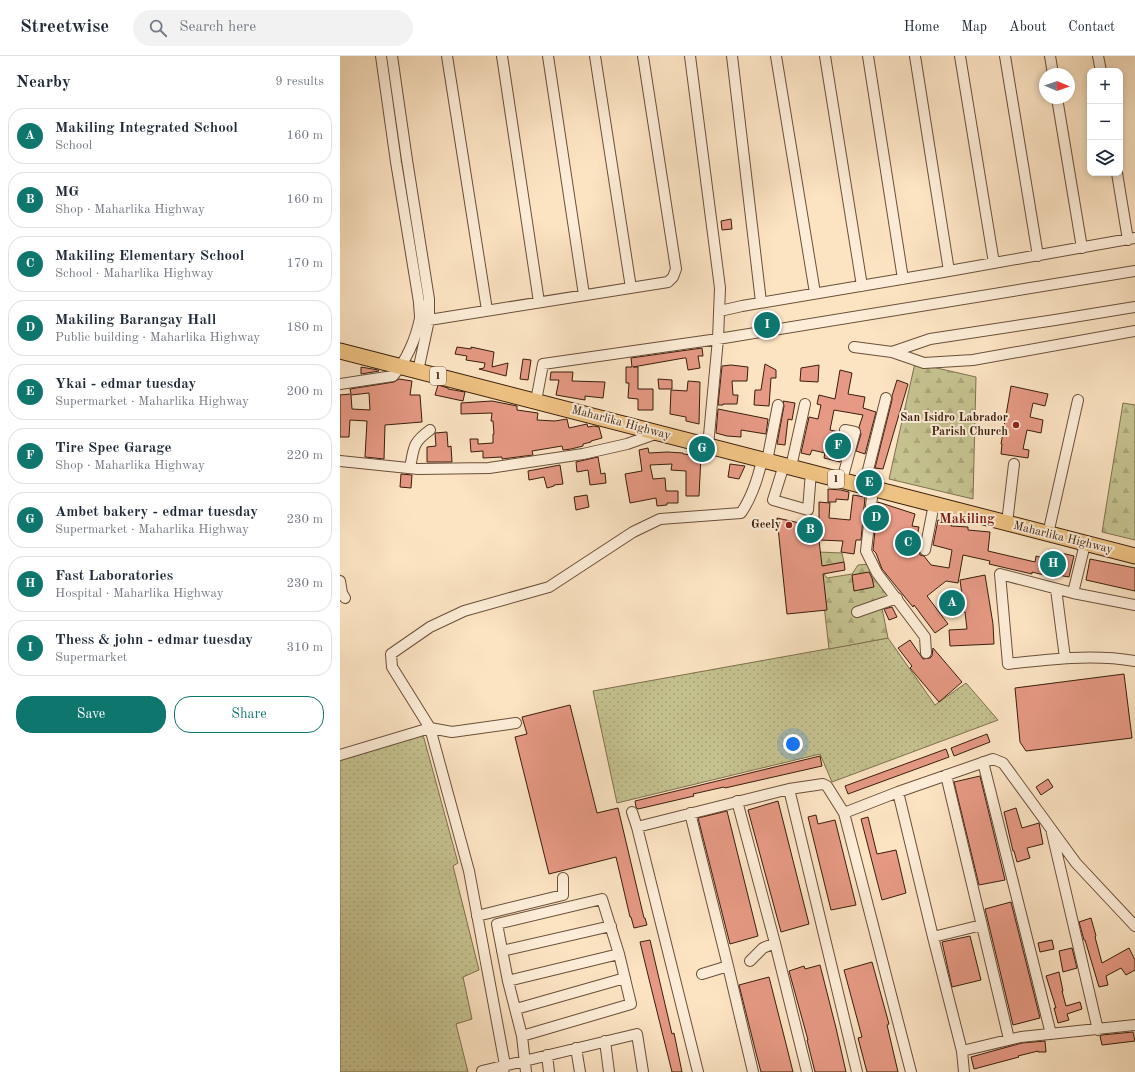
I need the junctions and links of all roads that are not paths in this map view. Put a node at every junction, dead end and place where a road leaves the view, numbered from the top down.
1 (381, 56) edge
2 (392, 56) edge
3 (449, 56) edge
4 (502, 56) edge
5 (548, 56) edge
6 (595, 56) edge
7 (643, 56) edge
8 (690, 56) edge
9 (732, 56) edge
10 (776, 56) edge
11 (825, 56) edge
12 (868, 56) edge
13 (915, 56) edge
14 (960, 56) edge
15 (1005, 56) edge
16 (1050, 56) edge
17 (1098, 56) edge
18 (1052, 68) edge
19 (1100, 68) edge
20 (1058, 104) edge
21 (1118, 176) edge
22 (1131, 239) edge
23 (1082, 248) junction
24 (1038, 256) junction
25 (994, 263) junction
26 (949, 271) junction
27 (1135, 272) edge
28 (903, 279) junction
29 (862, 286) junction
30 (631, 288) junction
31 (815, 294) junction
32 (584, 295) junction
33 (539, 302) junction
34 (761, 302) junction
35 (1135, 307) edge
36 (487, 310) junction
37 (720, 311) junction
38 (425, 319) junction
39 (1135, 330) edge
40 (718, 339) junction
41 (854, 346) dead end
42 (340, 351) edge
43 (892, 352) junction
44 (401, 367) junction
45 (418, 371) junction
46 (340, 384) edge
47 (886, 398) dead end
48 (1078, 400) dead end
49 (536, 401) junction
50 (805, 404) dead end
51 (778, 405) dead end
52 (430, 430) dead end
53 (845, 430) dead end
54 (658, 433) junction
55 (708, 446) junction
56 (765, 460) junction
57 (340, 461) edge
58 (1014, 464) dead end
59 (788, 466) junction
60 (410, 468) junction
61 (811, 472) junction
62 (842, 480) junction
63 (869, 487) junction
64 (934, 504) junction
65 (1007, 523) junction
66 (1048, 534) junction
67 (1085, 544) junction
68 (924, 550) dead end
69 (1135, 556) edge
70 (340, 581) edge
71 (1056, 589) junction
72 (1073, 593) junction
73 (345, 598) dead end
74 (897, 598) junction
75 (1135, 605) edge
76 (857, 612) dead end
77 (926, 653) dead end
78 (1065, 658) junction
79 (1135, 661) edge
80 (516, 723) dead end
81 (430, 728) junction
82 (340, 755) edge
83 (983, 762) junction
84 (946, 775) junction
85 (789, 789) junction
86 (898, 792) junction
87 (737, 801) junction
88 (632, 812) dead end
89 (690, 813) junction
90 (844, 813) junction
91 (637, 827) junction
92 (1050, 827) junction
93 (563, 878) dead end
94 (477, 916) junction
95 (982, 924) junction
96 (611, 926) junction
97 (1135, 926) edge
98 (932, 937) junction
99 (775, 943) junction
100 (502, 951) junction
101 (619, 954) junction
102 (750, 961) dead end
103 (728, 966) junction
104 (702, 974) dead end
105 (625, 978) junction
106 (508, 981) junction
107 (516, 1009) junction
108 (1135, 1025) edge
109 (1098, 1030) junction
110 (1052, 1034) junction
111 (522, 1036) junction
112 (1009, 1039) junction
113 (604, 1041) junction
114 (576, 1048) junction
115 (962, 1051) junction
116 (547, 1055) junction
117 (524, 1060) junction
118 (504, 1069) edge
119 (482, 1071) dead end
120 (526, 1072) edge
121 (549, 1072) edge
122 (580, 1072) edge
123 (609, 1072) edge
124 (643, 1072) edge
125 (698, 1072) edge
126 (753, 1072) edge
127 (807, 1072) edge
128 (857, 1072) edge
129 (911, 1072) edge
130 (964, 1072) edge

1 - 38 street
2 - 38 street
3 - 36 street
4 - 33 street
5 - 32 street
6 - 30 street
7 - 30 street
8 - 37 street
9 - 34 street
10 - 31 street
11 - 29 street
12 - 28 street
13 - 26 street
14 - 25 street
15 - 24 street
16 - 18 street
17 - 19 street
20 - 23 street
21 - 22 street
22 - 23 street
23 - 24 street
24 - 25 street
25 - 26 street
26 - 28 street
27 - 40 street
28 - 29 street
29 - 31 street
30 - 32 street
31 - 34 street
32 - 33 street
33 - 36 street
34 - 37 street
35 - 43 street
36 - 38 street
37 - 40 street
38 - 44 street
38 - 45 street
39 - 43 street
40 - 49 street
40 - 55 street
41 - 43 street
42 - 44 highway, Maharlika Highway / 1
44 - 45 highway, Maharlika Highway / 1
44 - 46 street
45 - 49 highway, Maharlika Highway / 1
47 - 63 street
48 - 66 street
49 - 54 highway, Maharlika Highway / 1
50 - 59 street
51 - 56 street
52 - 60 street
53 - 62 street
54 - 55 highway, Maharlika Highway / 1
54 - 60 street
55 - 56 highway, Maharlika Highway / 1
56 - 59 highway, Maharlika Highway / 1
56 - 81 street
57 - 60 street
58 - 65 street
59 - 61 highway, Maharlika Highway / 1
59 - 61 street
61 - 62 highway, Maharlika Highway / 1
62 - 63 highway, Maharlika Highway / 1
63 - 64 highway, Maharlika Highway / 1
63 - 74 street
64 - 65 highway, Maharlika Highway / 1
64 - 68 street
65 - 66 highway, Maharlika Highway / 1
66 - 67 highway, Maharlika Highway / 1
67 - 69 highway, Maharlika Highway / 1
67 - 72 street
70 - 73 street
71 - 72 street
71 - 78 street
71 - 78 street
72 - 75 street
74 - 76 street
74 - 77 street
78 - 79 street
80 - 81 street
81 - 82 street
81 - 94 street
83 - 84 street
83 - 92 street
83 - 110 street
84 - 86 street
84 - 95 street
85 - 87 street
85 - 90 street
85 - 128 street
86 - 90 street
86 - 98 street
87 - 89 street
87 - 99 street
88 - 91 street
89 - 91 street
89 - 103 street
90 - 129 street
91 - 125 street
92 - 97 street
92 - 109 street
93 - 94 street
94 - 118 street
95 - 98 street
95 - 112 street
96 - 100 street
96 - 100 street
96 - 101 street
98 - 115 street
99 - 102 street
99 - 127 street
100 - 106 street
101 - 105 street
101 - 106 street
103 - 104 street
103 - 126 street
105 - 107 street
105 - 111 street
106 - 107 street
107 - 111 street
108 - 109 street
109 - 110 street
110 - 112 street
111 - 117 street
112 - 115 street
113 - 114 street
113 - 123 street
113 - 124 street
114 - 116 street
114 - 122 street
115 - 130 street
116 - 117 street
116 - 121 street
117 - 118 street
117 - 120 street
118 - 119 street

